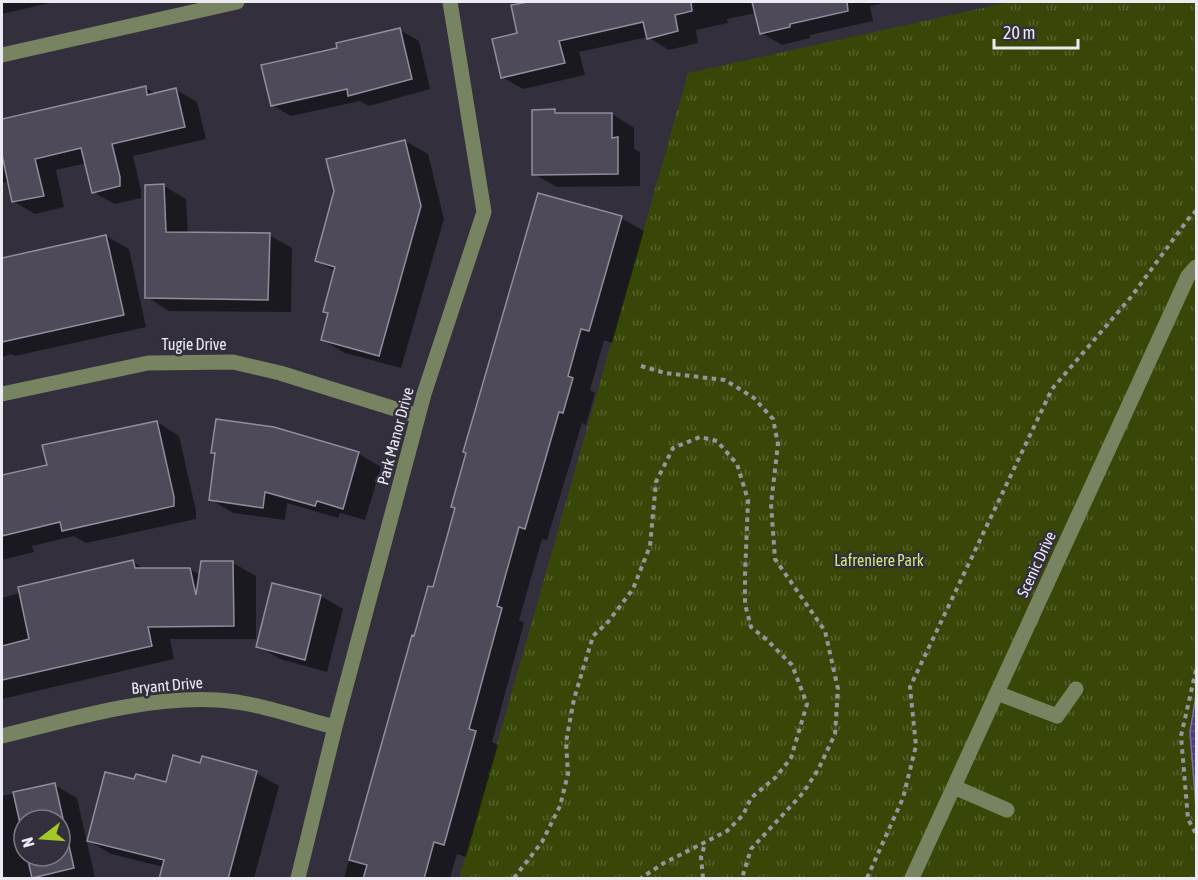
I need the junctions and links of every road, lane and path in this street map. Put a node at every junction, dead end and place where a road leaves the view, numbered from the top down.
1 (237, 2) edge
2 (450, 2) edge
3 (2, 55) edge
4 (1197, 212) edge
5 (1197, 267) edge
6 (641, 366) dead end
7 (2, 394) edge
8 (418, 416) junction
9 (1197, 670) edge
10 (1076, 689) dead end
11 (997, 693) junction
12 (334, 728) junction
13 (2, 736) edge
14 (954, 787) junction
15 (1007, 810) dead end
16 (1197, 834) edge
17 (705, 844) junction
18 (298, 879) edge
19 (514, 879) edge
20 (641, 879) edge
21 (703, 879) edge
22 (742, 879) edge
23 (867, 879) edge
24 (912, 879) edge

1 - 3 street
2 - 8 street, Park Manor Drive
4 - 23 path
5 - 11 street, Scenic Drive
6 - 22 path
7 - 8 street, Tugie Drive
8 - 12 street, Park Manor Drive
9 - 16 path
10 - 11 street
11 - 14 street, Scenic Drive
12 - 13 street, Bryant Drive
12 - 18 street, Park Manor Drive
14 - 15 street
14 - 24 street, Scenic Drive
17 - 19 path
17 - 20 path
17 - 21 path

